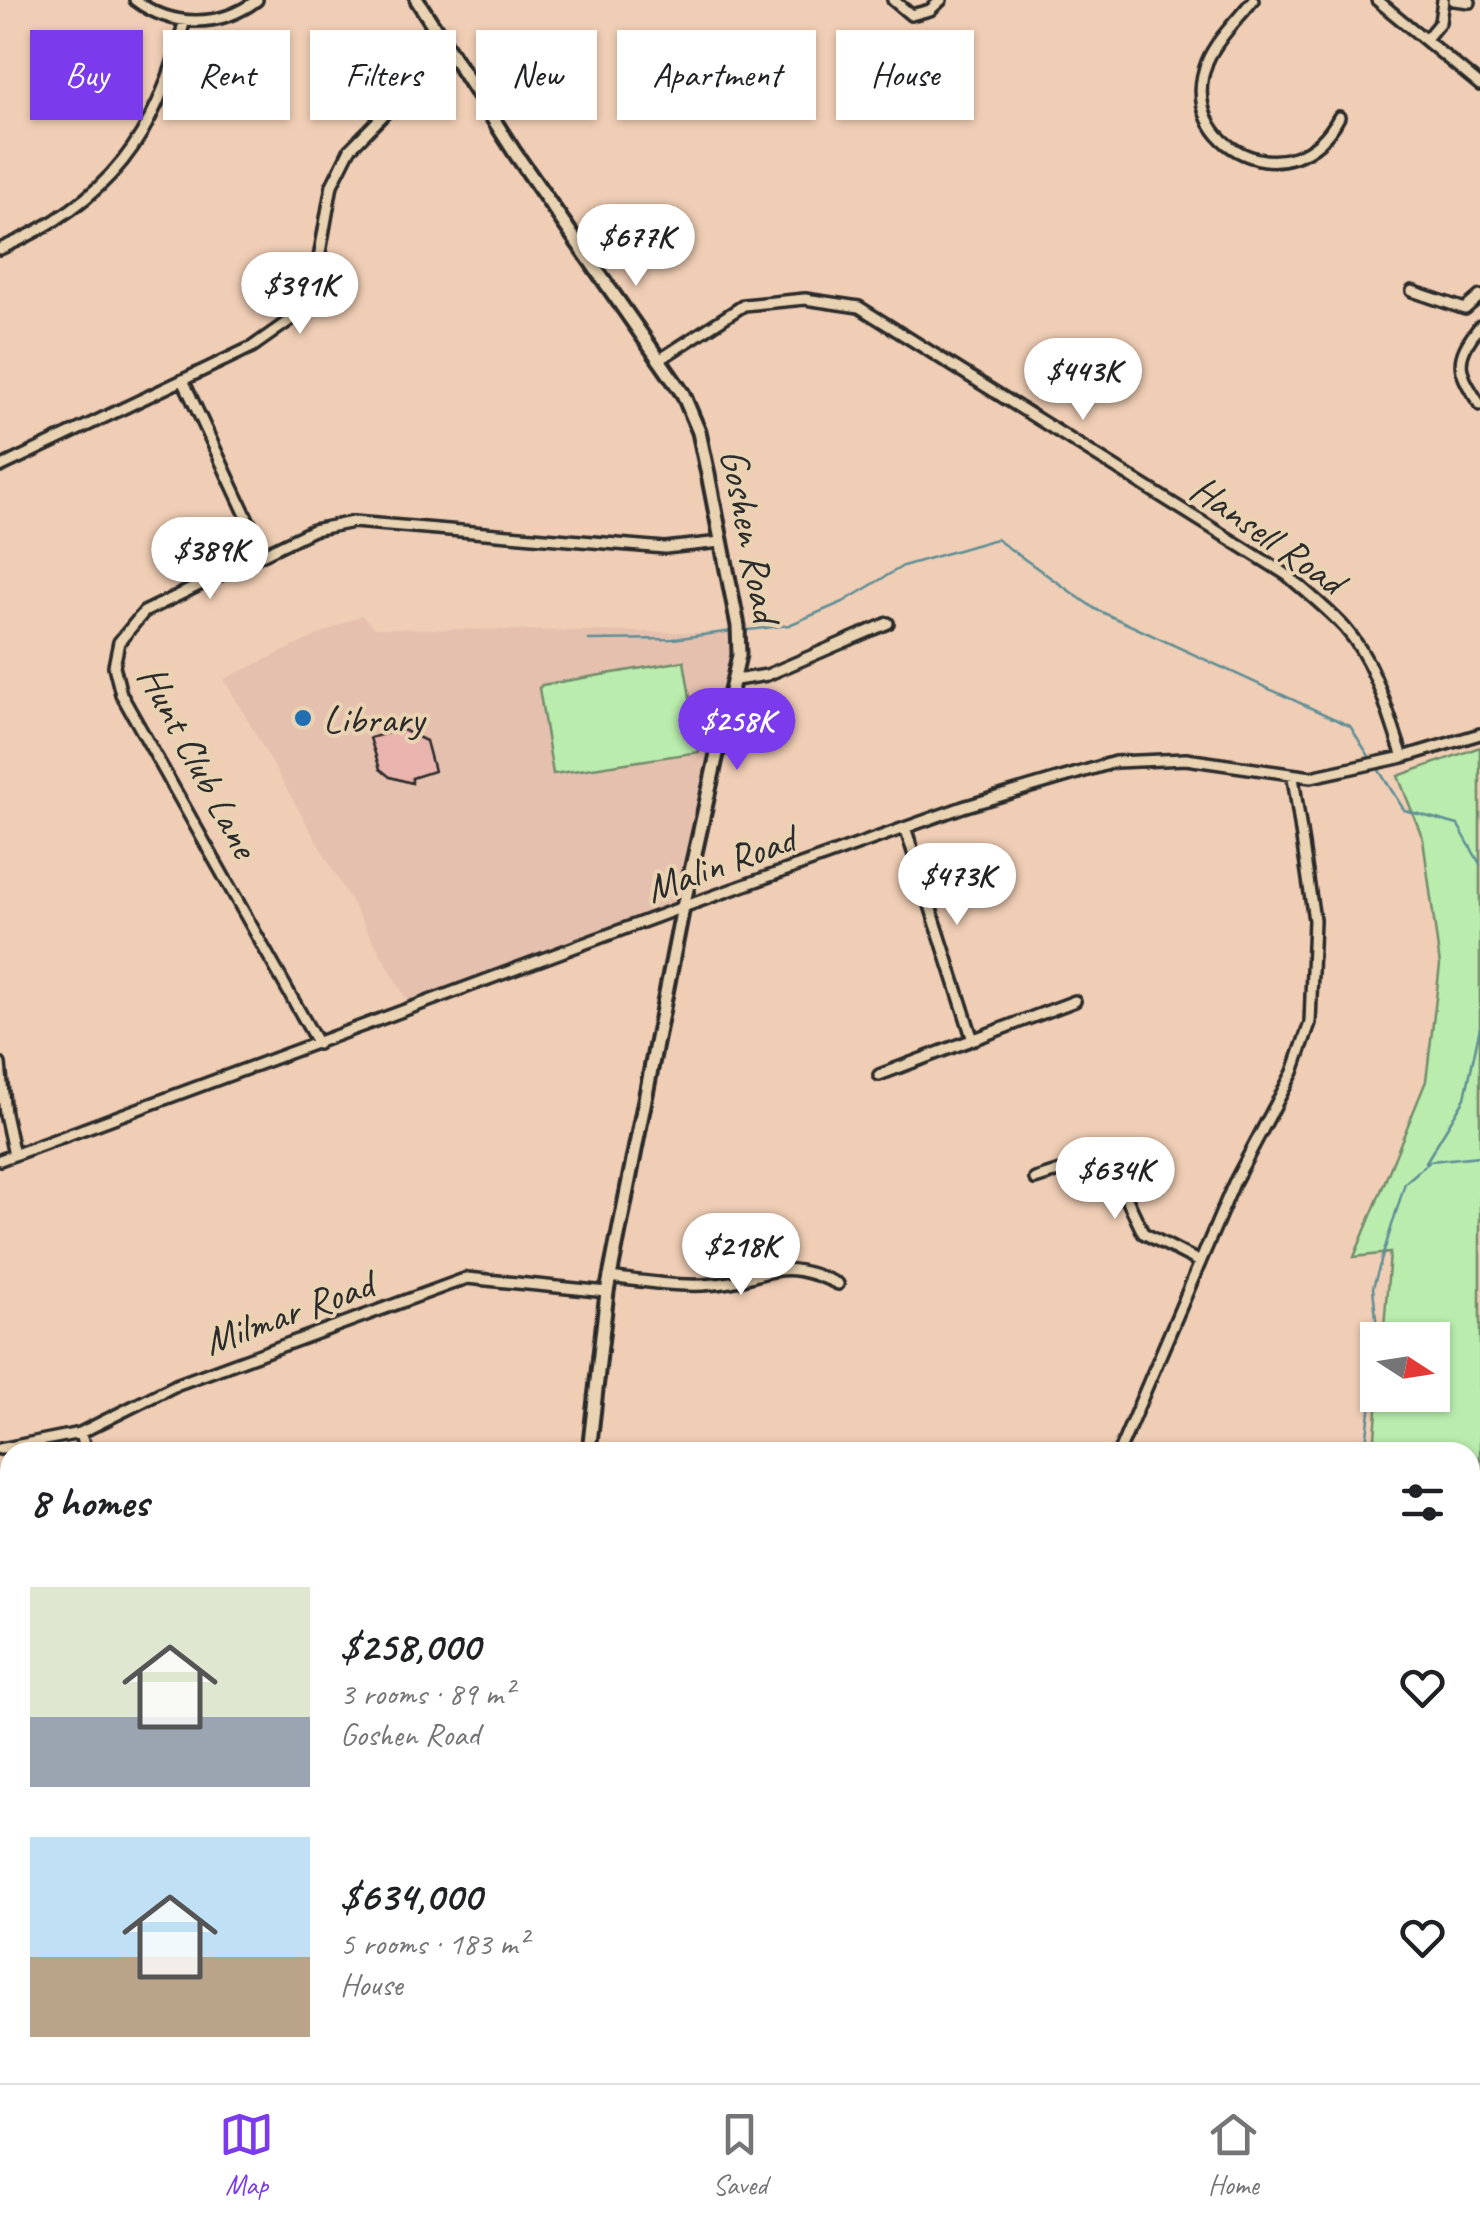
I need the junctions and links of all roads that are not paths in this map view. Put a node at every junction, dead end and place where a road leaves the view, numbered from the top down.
1 (136, 0) edge
2 (258, 0) edge
3 (417, 0) edge
4 (893, 0) edge
5 (942, 0) edge
6 (1253, 0) edge
7 (1377, 0) edge
8 (1443, 0) edge
9 (1454, 0) edge
10 (1470, 2) edge
11 (184, 23) junction
12 (437, 30) edge
13 (1426, 39) junction
14 (456, 59) edge
15 (1480, 85) edge
16 (1339, 117) dead end
17 (379, 120) edge
18 (0, 249) edge
19 (1412, 291) dead end
20 (1480, 296) edge
21 (1480, 326) edge
22 (662, 358) junction
23 (183, 380) junction
24 (1480, 406) edge
25 (0, 467) edge
26 (721, 542) junction
27 (264, 554) junction
28 (888, 622) dead end
29 (736, 680) junction
30 (1480, 734) edge
31 (1404, 757) junction
32 (1293, 777) junction
33 (906, 830) junction
34 (683, 907) junction
35 (1075, 1002) dead end
36 (972, 1037) junction
37 (318, 1044) junction
38 (0, 1064) edge
39 (879, 1075) dead end
40 (14, 1155) junction
41 (0, 1160) edge
42 (1035, 1179) dead end
43 (1200, 1262) junction
44 (610, 1278) junction
45 (838, 1284) dead end
46 (606, 1292) junction
47 (80, 1433) junction
48 (35, 1442) edge
49 (83, 1442) edge
50 (590, 1442) edge
51 (1123, 1442) edge

1 - 11 street
2 - 11 street
3 - 12 street, Goshen Road
4 - 5 street
6 - 16 street
7 - 13 street
8 - 13 street
9 - 10 street
11 - 18 street
13 - 15 street
14 - 22 street, Goshen Road
17 - 23 street
19 - 20 street
21 - 24 street
22 - 26 street, Goshen Road
22 - 31 street, Hansell Road
23 - 25 street
23 - 27 street
26 - 27 street, Hunt Club Lane
26 - 29 street, Goshen Road
27 - 37 street, Hunt Club Lane
28 - 29 street
29 - 34 street, Goshen Road
30 - 31 street, Malin Road
31 - 32 street, Malin Road
32 - 33 street, Malin Road
32 - 43 street
33 - 34 street, Malin Road
33 - 36 street
34 - 37 street, Malin Road
34 - 44 street, Goshen Road
35 - 36 street
36 - 39 street
37 - 40 street, Malin Road
38 - 40 street
40 - 41 street, Malin Road
42 - 43 street
43 - 51 street
44 - 45 street
44 - 46 street, Goshen Road
46 - 47 street, Milmar Road
46 - 50 street, Goshen Road
47 - 48 street, Milmar Road
47 - 49 street

